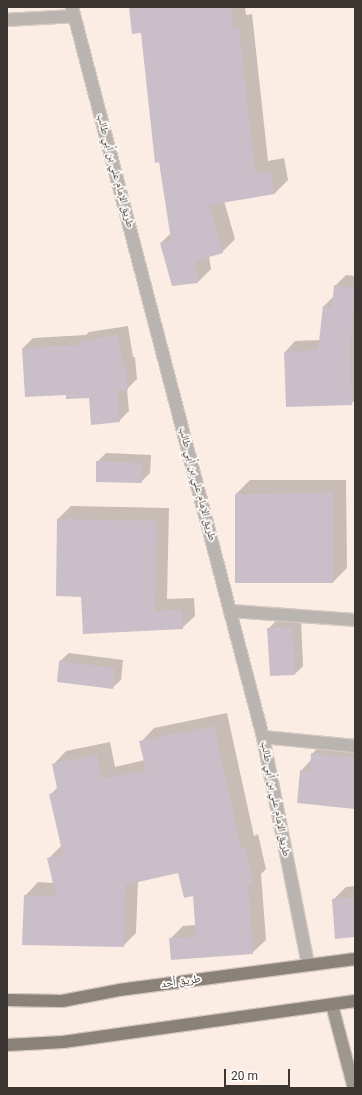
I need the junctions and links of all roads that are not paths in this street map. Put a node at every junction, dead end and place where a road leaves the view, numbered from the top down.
1 (73, 11) edge
2 (7, 20) edge
3 (230, 611) junction
4 (355, 620) edge
5 (263, 737) junction
6 (355, 746) edge
7 (355, 958) edge
8 (308, 965) junction
9 (7, 1000) edge
10 (355, 1001) edge
11 (332, 1005) junction
12 (7, 1045) edge
13 (354, 1088) edge

1 - 2 street
1 - 3 street, طريق الإمام علي بن أبي طالب
3 - 4 street
3 - 5 street, طريق الإمام علي بن أبي طالب
5 - 6 street
5 - 8 street, طريق الإمام علي بن أبي طالب
7 - 8 main road, طريق أحد
8 - 9 main road, طريق أحد
10 - 11 main road
11 - 12 main road
11 - 13 street

